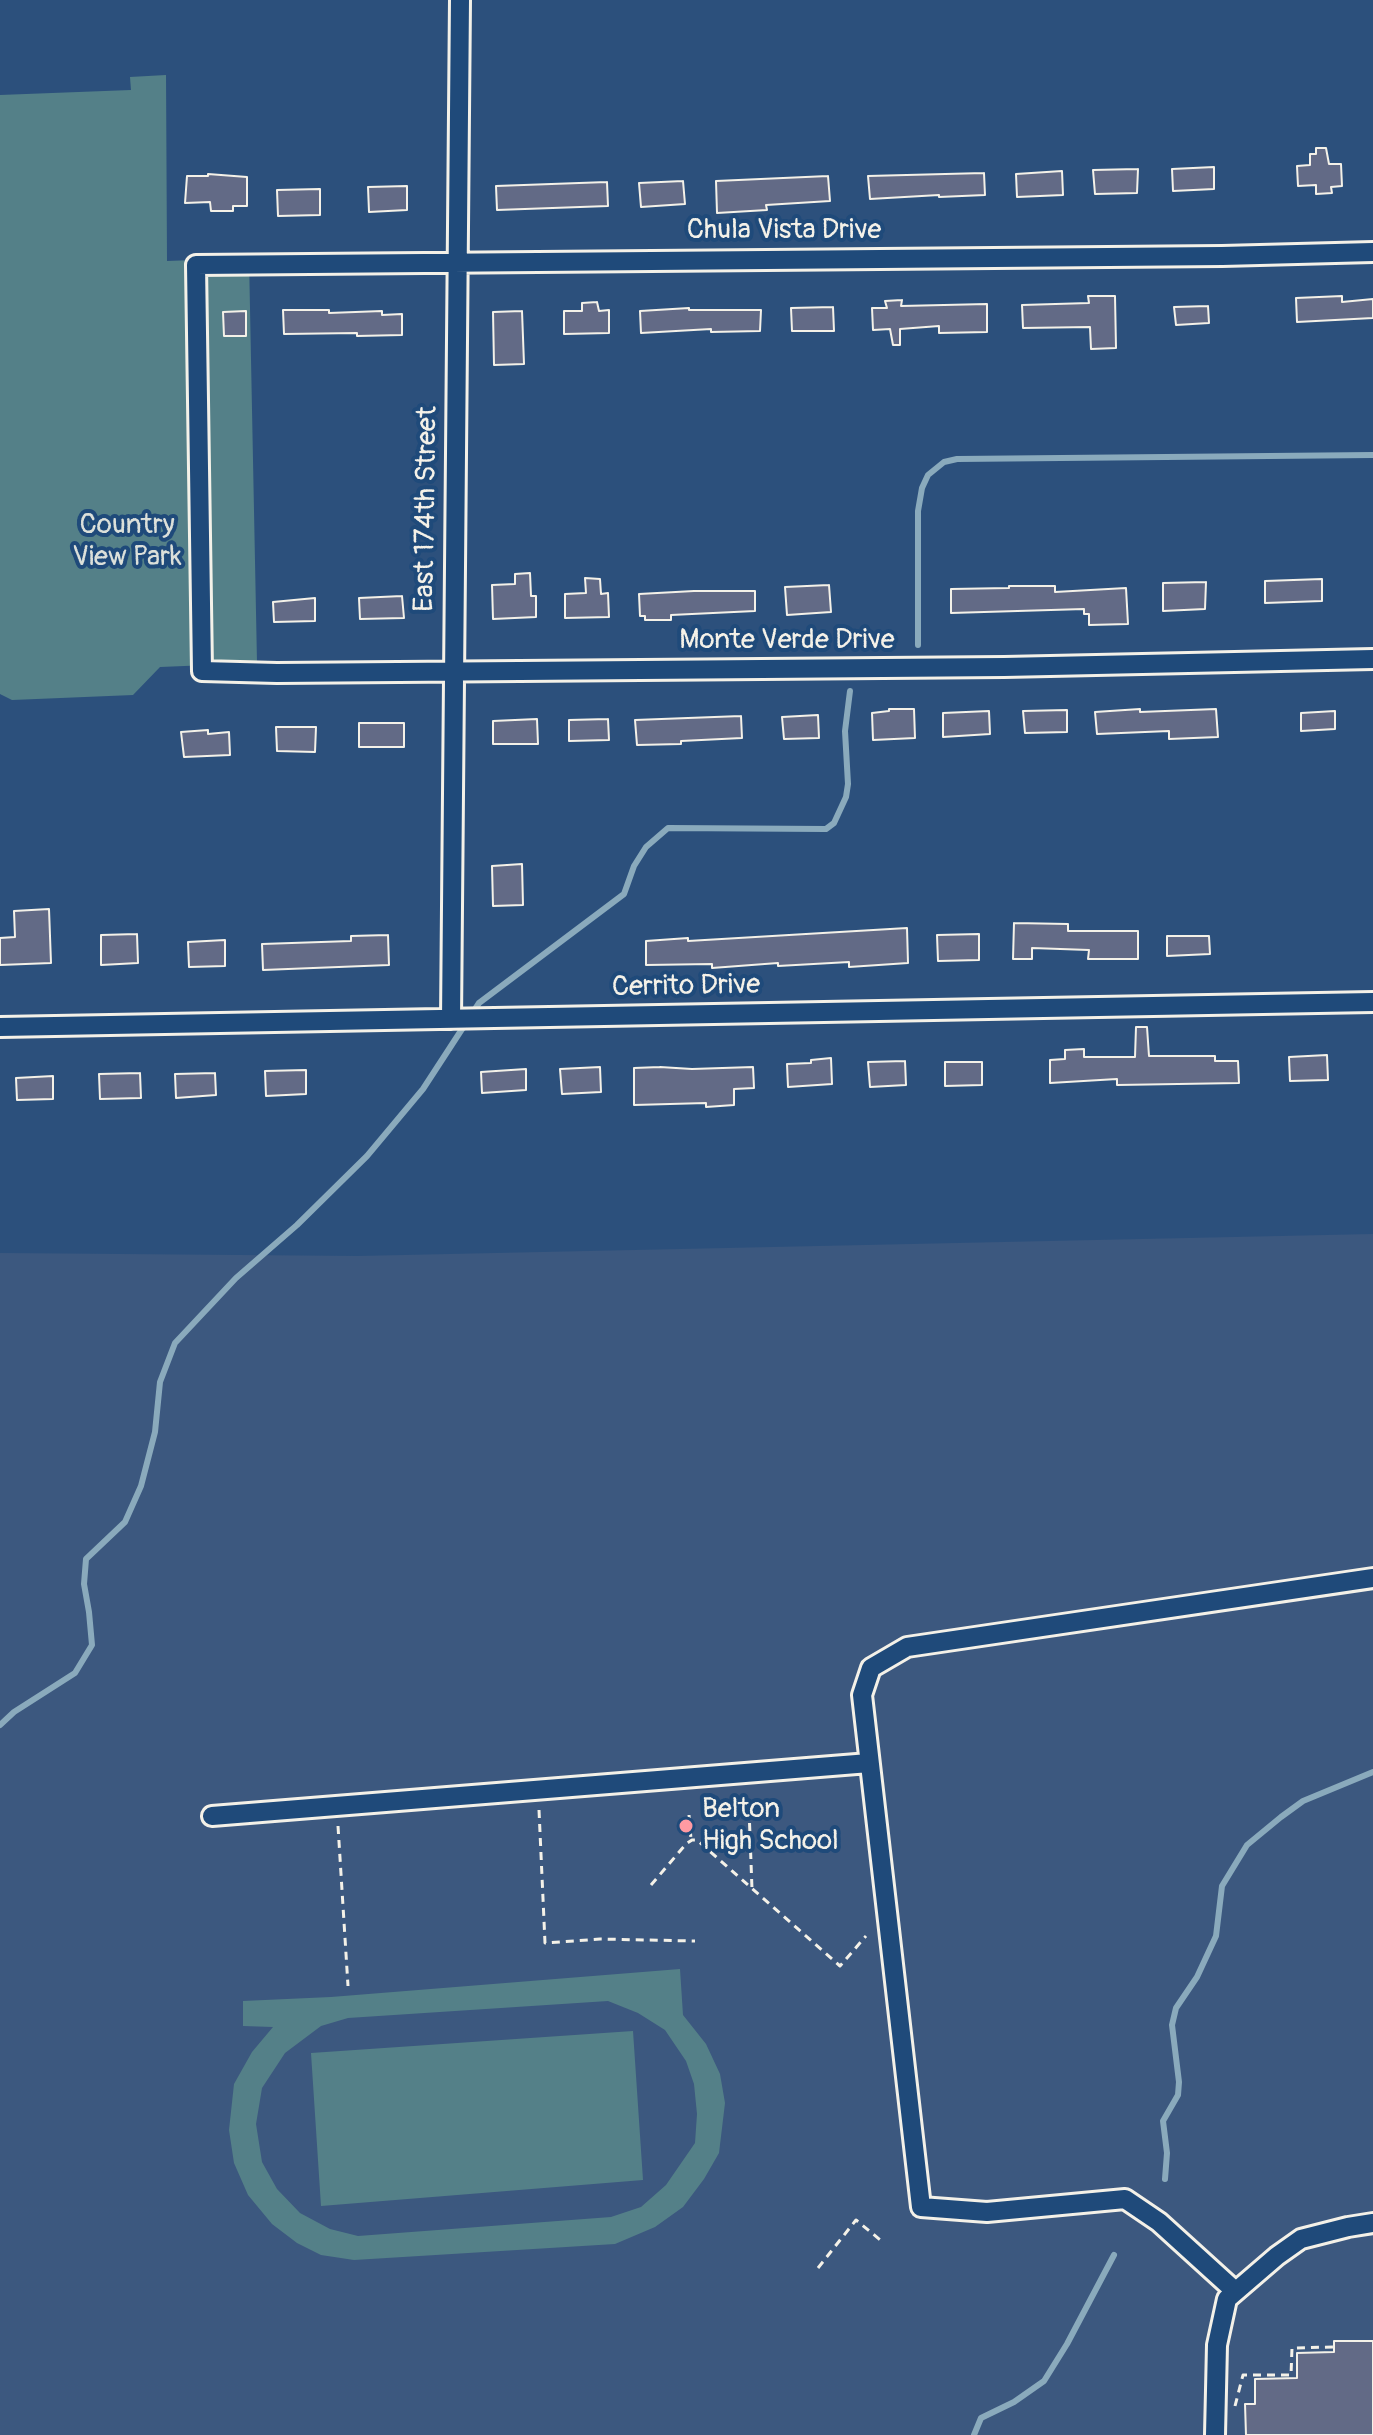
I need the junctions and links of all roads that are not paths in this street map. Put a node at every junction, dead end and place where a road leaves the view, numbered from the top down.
1 (460, 0) edge
2 (1373, 252) edge
3 (457, 261) junction
4 (1373, 659) edge
5 (202, 671) joint
6 (453, 671) junction
7 (1373, 1002) edge
8 (451, 1019) junction
9 (0, 1027) edge
10 (1373, 1578) edge
11 (869, 1763) junction
12 (212, 1816) dead end
13 (1373, 2223) edge
14 (1235, 2291) junction
15 (1215, 2435) edge

1 - 3 street, East 174th Street
2 - 3 street, Chula Vista Drive
3 - 5 street, Chula Vista Drive
3 - 6 street, East 174th Street
4 - 6 street, Monte Verde Drive
5 - 6 street, Monte Verde Drive
6 - 8 street, East 174th Street
7 - 8 street, Cerrito Drive
8 - 9 street, Cerrito Drive
10 - 11 street
11 - 12 street
11 - 14 street
13 - 14 street
14 - 15 street

